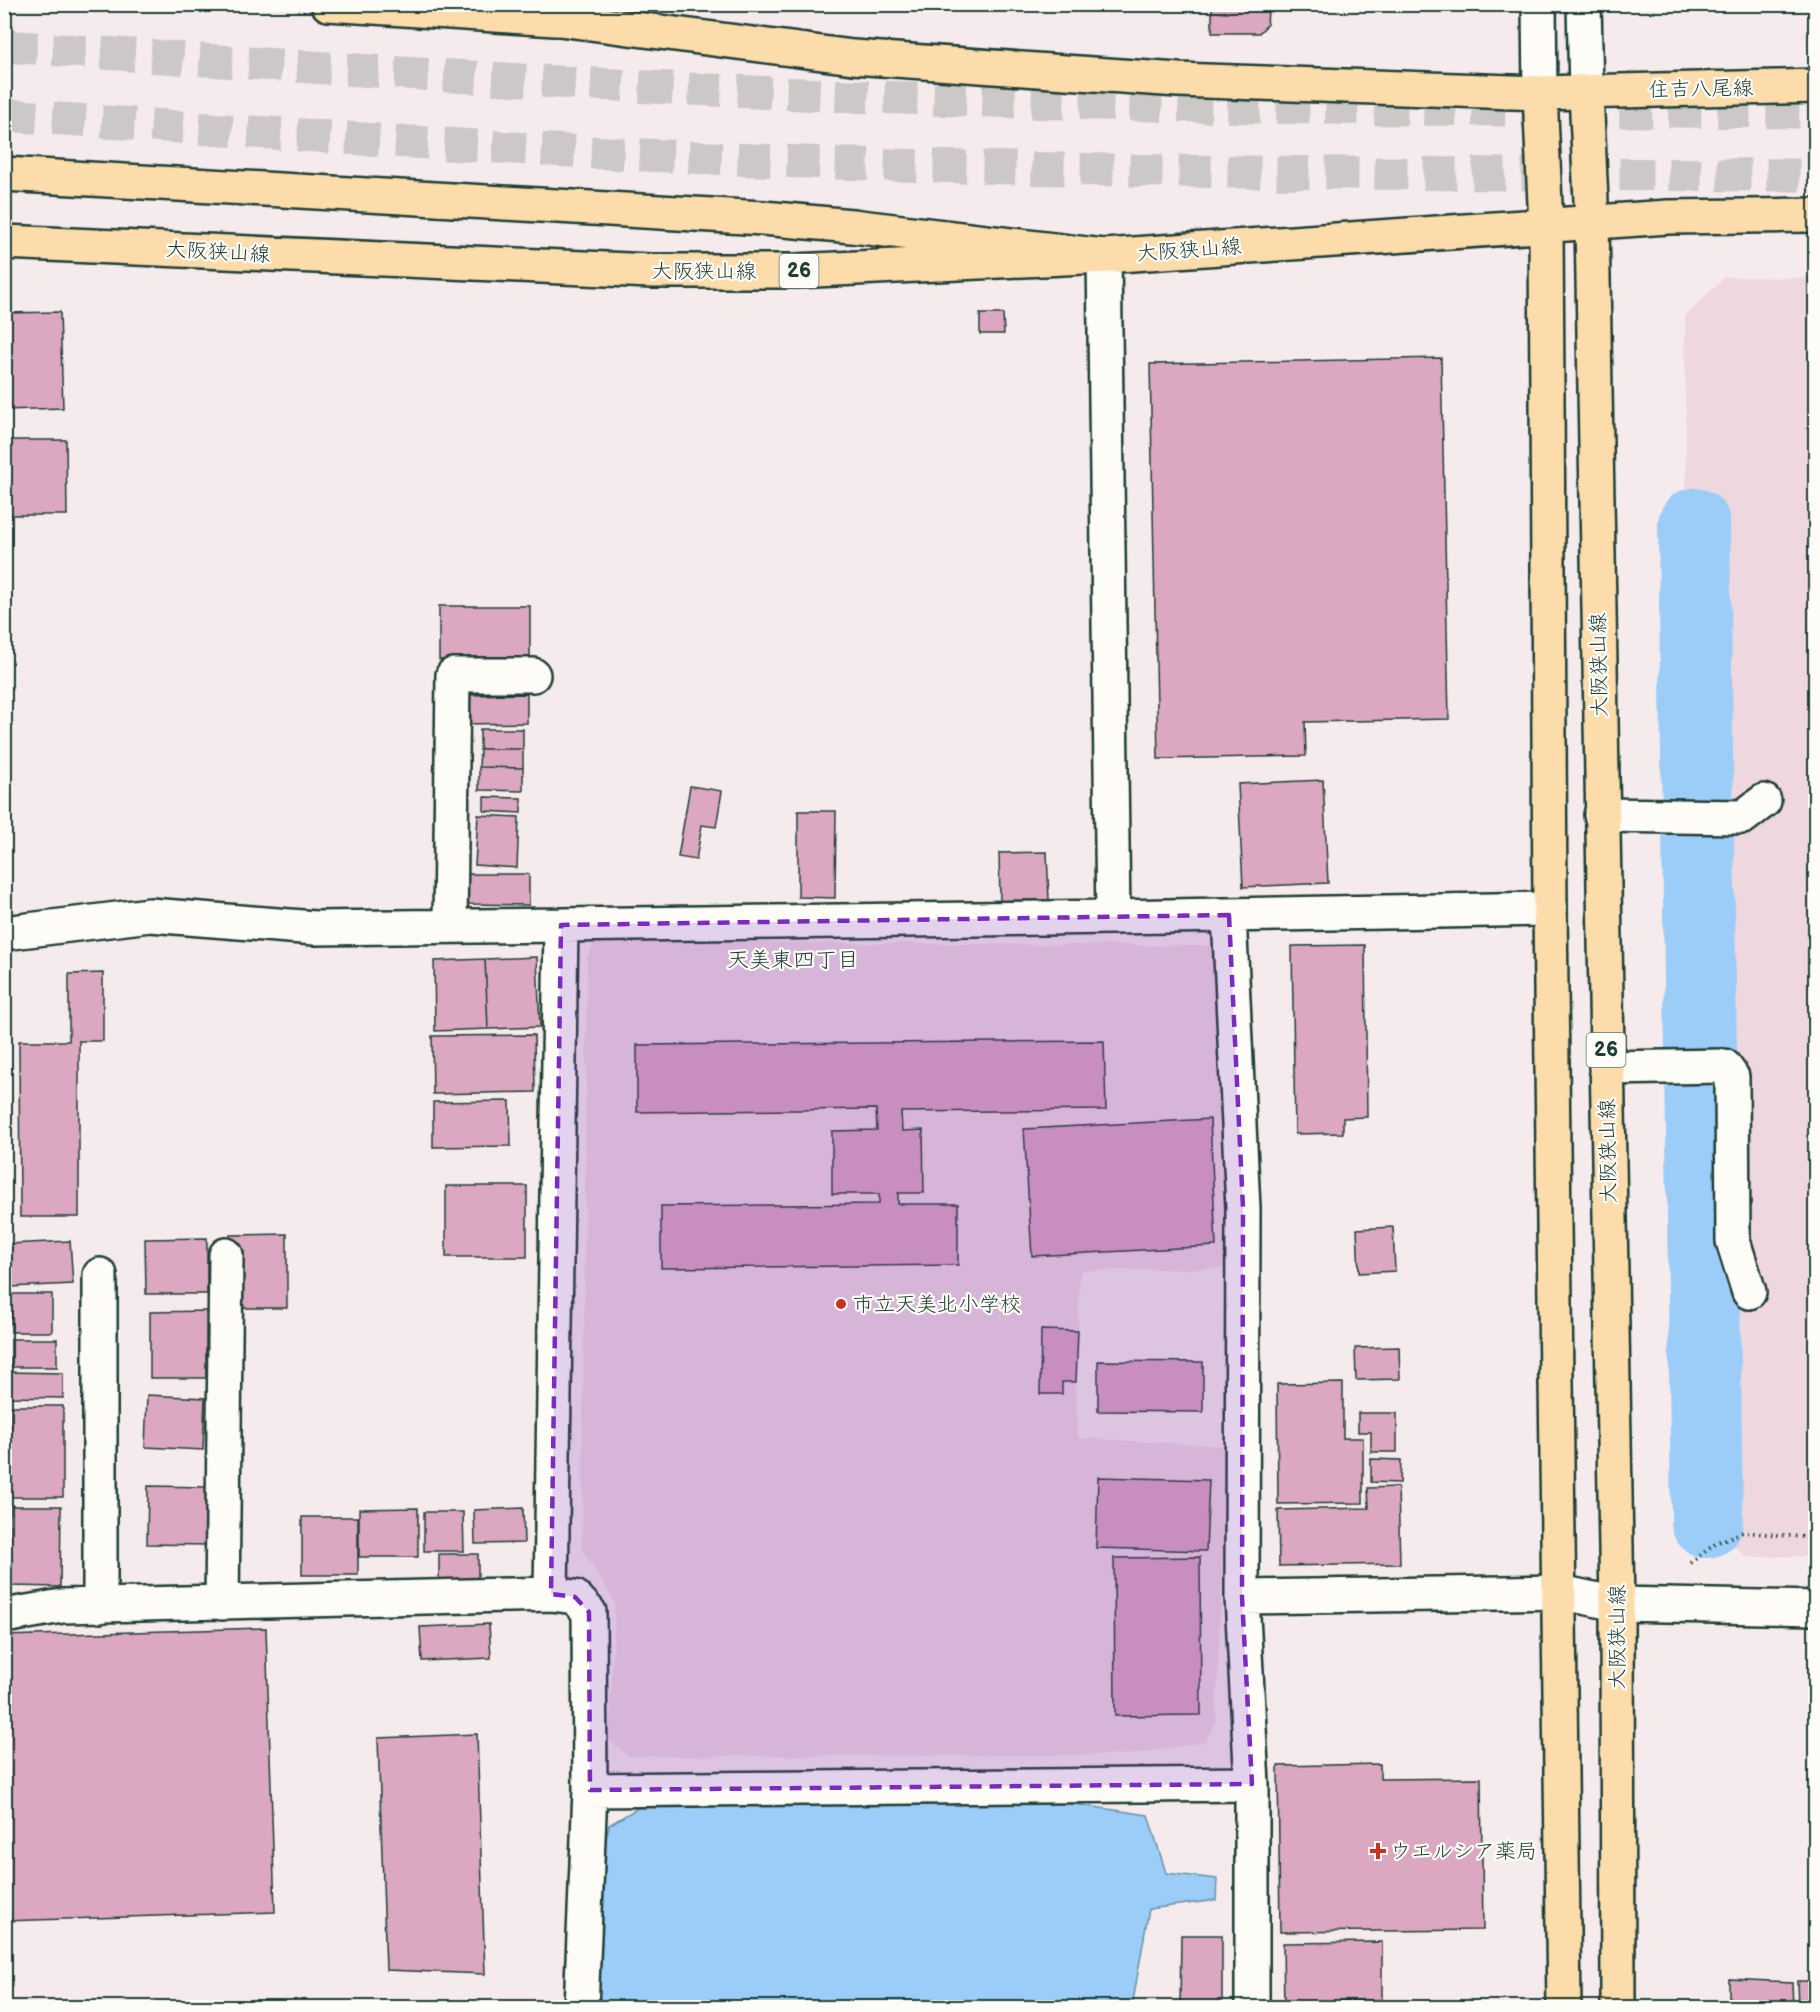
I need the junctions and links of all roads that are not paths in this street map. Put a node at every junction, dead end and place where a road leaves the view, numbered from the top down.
1 (328, 4) edge
2 (461, 4) edge
3 (1539, 4) edge
4 (1584, 4) edge
5 (555, 19) junction
6 (1815, 86) edge
7 (1586, 92) junction
8 (1540, 93) junction
9 (4, 174) edge
10 (1815, 215) edge
11 (1592, 223) junction
12 (1546, 226) junction
13 (4, 242) edge
14 (1104, 256) junction
15 (533, 675) dead end
16 (1764, 801) dead end
17 (1602, 815) junction
18 (1550, 909) junction
19 (1229, 915) junction
20 (1113, 917) junction
21 (561, 925) junction
22 (450, 926) junction
23 (4, 933) edge
24 (1606, 1068) junction
25 (226, 1255) dead end
26 (99, 1275) dead end
27 (1749, 1292) dead end
28 (1560, 1592) junction
29 (551, 1594) junction
30 (1242, 1597) junction
31 (222, 1602) junction
32 (1617, 1604) junction
33 (100, 1606) junction
34 (1815, 1608) edge
35 (4, 1616) edge
36 (1252, 1784) junction
37 (591, 1790) junction
38 (581, 2007) edge
39 (1252, 2007) edge
40 (1564, 2007) edge
41 (1618, 2007) edge

1 - 5 main road
2 - 5 main road
3 - 8 street
4 - 7 street
5 - 8 main road
6 - 7 main road, 住吉八尾線
7 - 8 main road
7 - 11 main road, 大阪狭山線 / 26
8 - 12 main road
9 - 14 main road
10 - 11 main road
11 - 12 main road, 大阪狭山線 / 26
11 - 17 main road, 大阪狭山線 / 26
12 - 14 main road, 大阪狭山線 / 26
12 - 18 main road
13 - 14 main road, 大阪狭山線 / 26
14 - 20 street
15 - 22 street
16 - 17 street
17 - 24 main road, 大阪狭山線 / 26
18 - 19 street
18 - 28 main road
19 - 20 street
19 - 30 street
20 - 21 street
21 - 22 street
21 - 29 street
22 - 23 street
24 - 27 street
24 - 32 main road, 大阪狭山線 / 26
25 - 31 street
26 - 33 street
28 - 30 street
28 - 32 street
28 - 40 main road
29 - 31 street
29 - 37 street
30 - 36 street
31 - 33 street
32 - 34 street
32 - 41 main road, 大阪狭山線 / 26
33 - 35 street
36 - 37 street
36 - 39 street
37 - 38 street

